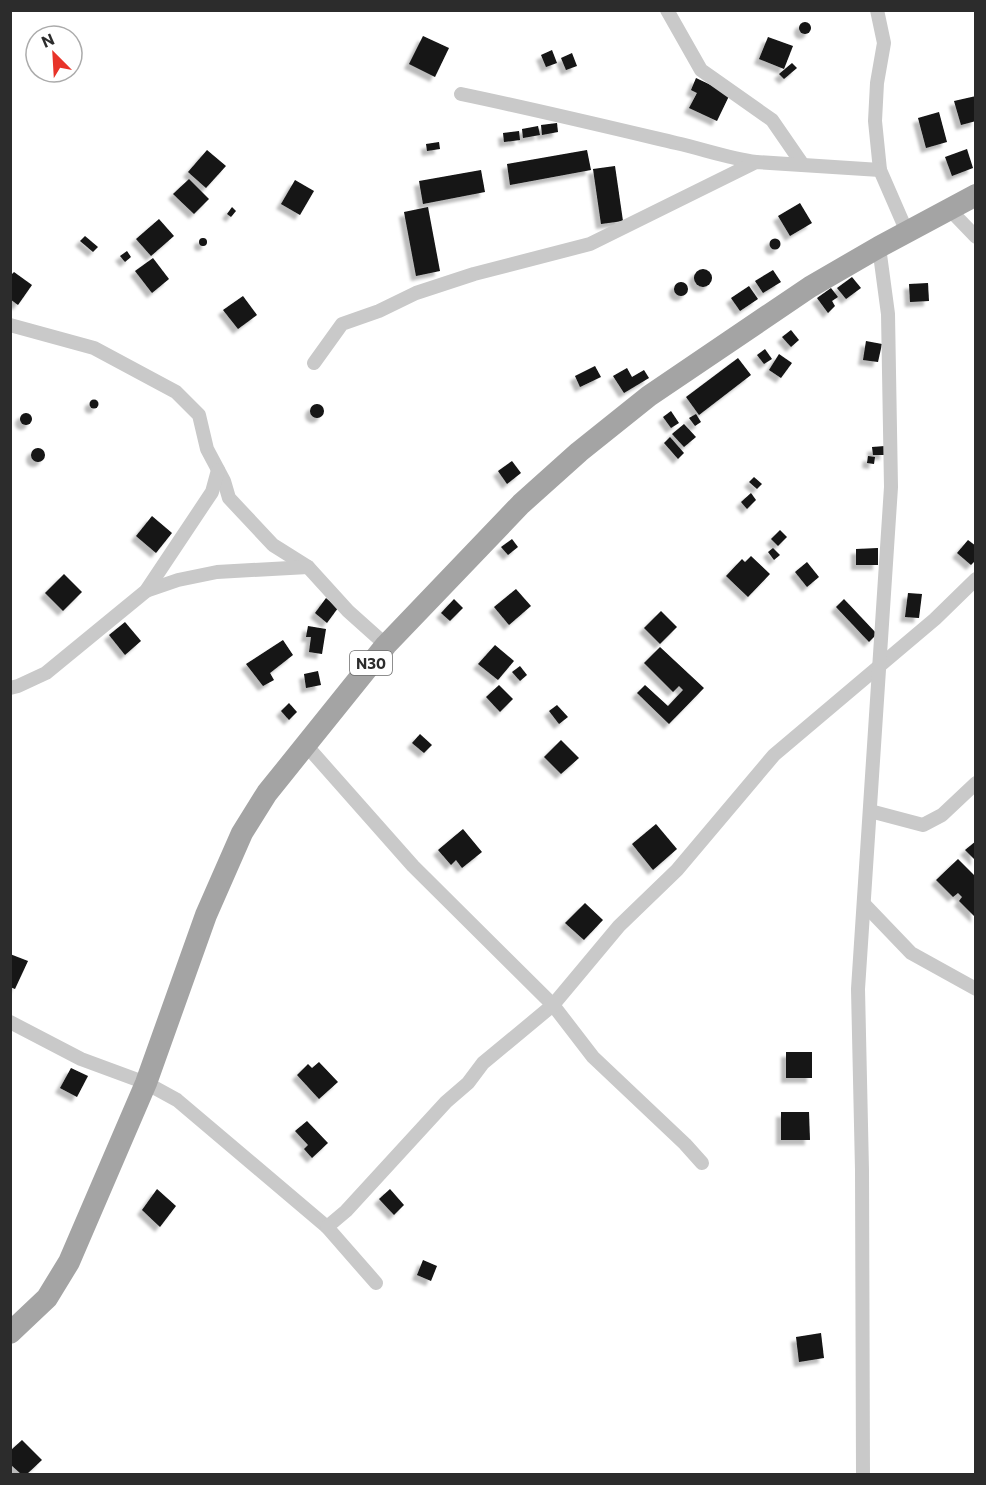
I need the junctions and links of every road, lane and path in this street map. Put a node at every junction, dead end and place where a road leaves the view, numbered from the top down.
1 (667, 10) edge
2 (877, 10) edge
3 (461, 94) dead end
4 (756, 162) junction
5 (803, 165) junction
6 (880, 171) junction
7 (975, 195) edge
8 (950, 210) junction
9 (907, 232) junction
10 (975, 237) edge
11 (879, 247) junction
12 (10, 325) edge
13 (314, 363) dead end
14 (218, 470) junction
15 (308, 567) junction
16 (975, 579) edge
17 (146, 591) junction
18 (386, 645) junction
19 (880, 666) junction
20 (10, 688) edge
21 (305, 744) junction
22 (975, 783) edge
23 (870, 812) junction
24 (864, 904) junction
25 (975, 989) edge
26 (553, 1005) junction
27 (10, 1022) edge
28 (146, 1083) junction
29 (702, 1163) dead end
30 (327, 1227) junction
31 (376, 1283) dead end
32 (10, 1333) edge
33 (863, 1474) edge

1 - 5 street
2 - 6 street
3 - 4 street
4 - 5 street
4 - 13 street
5 - 6 street
6 - 9 street
7 - 8 main road, N30
8 - 9 main road, N30
8 - 10 street
9 - 11 main road, N30
11 - 18 main road, N30
11 - 19 street
12 - 14 street
14 - 15 street
14 - 17 street
15 - 17 street
15 - 18 street
16 - 19 street
17 - 20 street
18 - 21 main road, N30
19 - 23 street
19 - 26 street
21 - 26 street
21 - 28 main road, N30
22 - 23 street
23 - 24 street
24 - 25 street
24 - 33 street
26 - 29 street
26 - 30 street
27 - 28 street
28 - 30 street
28 - 32 main road, N30
30 - 31 street

